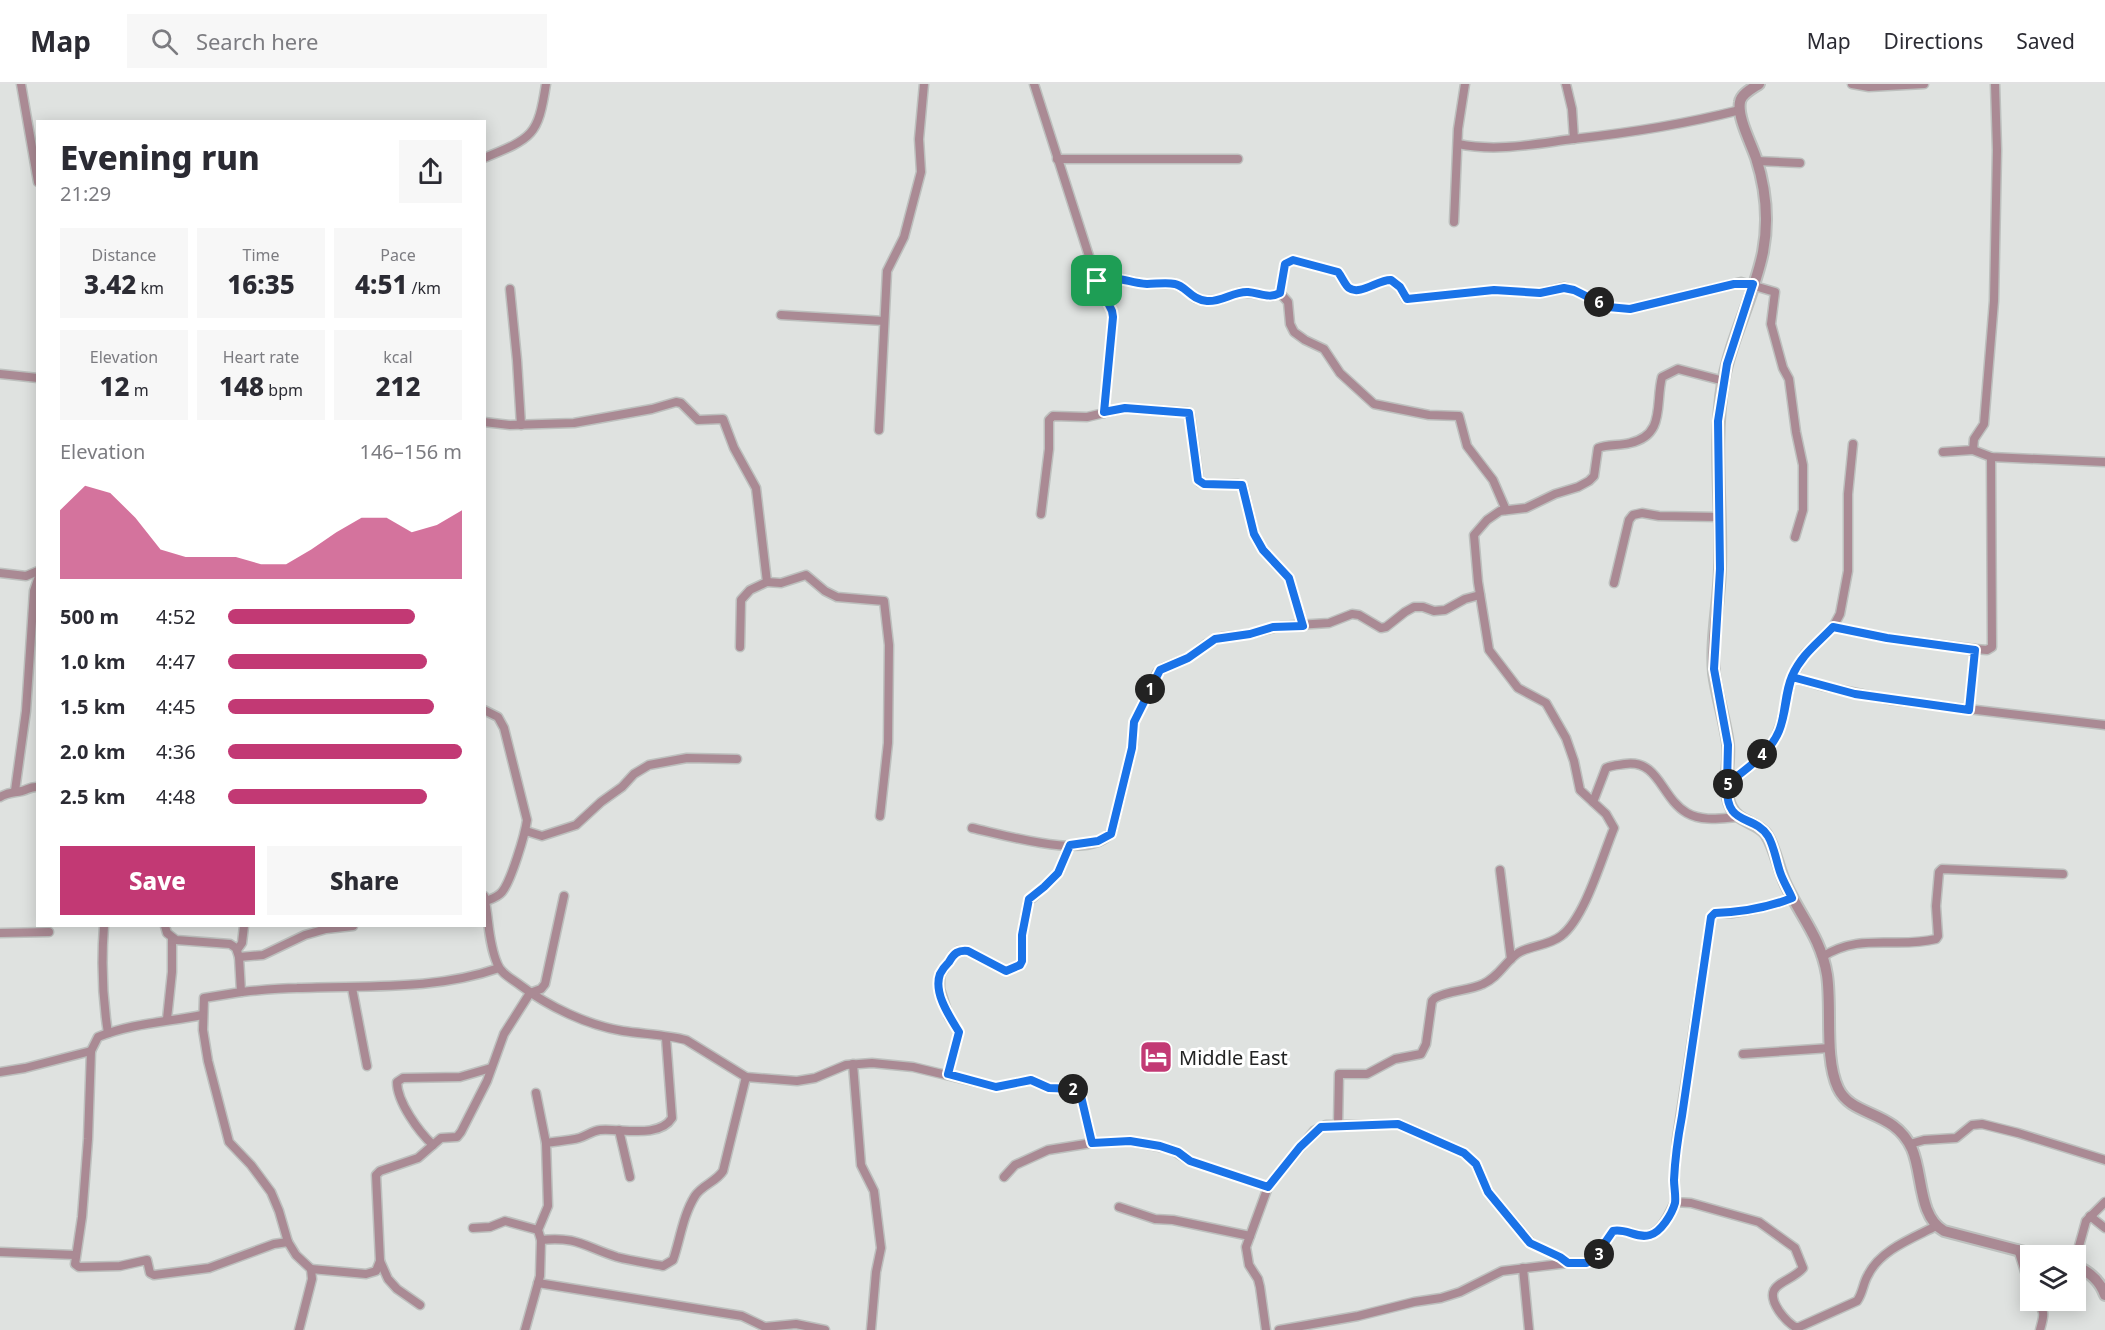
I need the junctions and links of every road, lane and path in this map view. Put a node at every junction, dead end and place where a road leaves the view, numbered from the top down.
1 (21, 84) edge
2 (546, 84) edge
3 (924, 84) edge
4 (1034, 84) edge
5 (1465, 84) edge
6 (1566, 84) edge
7 (1760, 84) edge
8 (1852, 84) edge
9 (1924, 84) edge
10 (1995, 84) edge
11 (1740, 110) junction
12 (1574, 139) junction
13 (1458, 144) junction
14 (486, 157) edge
15 (1057, 159) junction
16 (1238, 159) dead end
17 (1757, 161) junction
18 (1800, 163) dead end
19 (36, 170) edge
20 (1454, 222) dead end
21 (1097, 281) junction
22 (1753, 284) junction
23 (510, 289) dead end
24 (1280, 293) junction
25 (781, 315) dead end
26 (884, 321) junction
27 (0, 374) edge
28 (36, 378) edge
29 (1724, 381) junction
30 (1104, 412) junction
31 (486, 422) edge
32 (521, 425) junction
33 (879, 430) dead end
34 (1853, 444) dead end
35 (1973, 450) junction
36 (1943, 452) dead end
37 (1991, 457) junction
38 (2105, 462) edge
39 (1506, 510) junction
40 (1041, 514) dead end
41 (1719, 517) junction
42 (1795, 537) dead end
43 (36, 572) edge
44 (0, 573) edge
45 (767, 582) junction
46 (1614, 583) dead end
47 (36, 585) edge
48 (1480, 595) junction
49 (1303, 626) junction
50 (1833, 627) junction
51 (740, 646) dead end
52 (1975, 650) junction
53 (1792, 677) junction
54 (1969, 710) junction
55 (486, 711) edge
56 (2105, 725) edge
57 (737, 759) dead end
58 (1727, 784) junction
59 (36, 787) edge
60 (15, 791) junction
61 (0, 796) edge
62 (1593, 802) junction
63 (880, 816) dead end
64 (1738, 817) junction
65 (972, 828) dead end
66 (526, 831) junction
67 (1070, 845) junction
68 (1500, 870) dead end
69 (2063, 874) dead end
70 (564, 896) dead end
71 (1792, 898) junction
72 (486, 899) edge
73 (486, 906) edge
74 (104, 927) edge
75 (165, 927) edge
76 (244, 927) edge
77 (344, 927) edge
78 (49, 932) dead end
79 (0, 933) edge
80 (172, 939) junction
81 (238, 954) junction
82 (1822, 957) junction
83 (1511, 959) junction
84 (499, 968) junction
85 (352, 988) junction
86 (241, 992) junction
87 (530, 993) junction
88 (202, 1015) junction
89 (167, 1019) junction
90 (108, 1033) junction
91 (666, 1038) junction
92 (1830, 1048) junction
93 (91, 1051) junction
94 (1743, 1054) dead end
95 (853, 1064) junction
96 (367, 1066) dead end
97 (491, 1068) junction
98 (0, 1072) edge
99 (948, 1074) junction
100 (746, 1077) junction
101 (536, 1093) dead end
102 (1338, 1125) junction
103 (619, 1130) junction
104 (546, 1143) junction
105 (1092, 1143) junction
106 (1910, 1144) junction
107 (433, 1145) junction
108 (2105, 1160) edge
109 (630, 1177) dead end
110 (1004, 1177) dead end
111 (1268, 1187) junction
112 (1675, 1202) junction
113 (2105, 1202) edge
114 (1119, 1207) dead end
115 (2090, 1215) junction
116 (1936, 1226) junction
117 (473, 1228) dead end
118 (2105, 1228) edge
119 (538, 1230) junction
120 (1250, 1236) junction
121 (541, 1240) junction
122 (288, 1242) junction
123 (2079, 1245) edge
124 (2018, 1249) joint
125 (0, 1252) edge
126 (75, 1255) junction
127 (2020, 1255) edge
128 (381, 1261) junction
129 (1568, 1263) junction
130 (1523, 1268) junction
131 (311, 1269) junction
132 (2086, 1272) edge
133 (538, 1283) junction
134 (2105, 1295) edge
135 (420, 1305) dead end
136 (2043, 1311) edge
137 (299, 1330) edge
138 (525, 1330) edge
139 (825, 1330) edge
140 (871, 1330) edge
141 (1266, 1330) edge
142 (1278, 1330) edge
143 (1529, 1330) edge
144 (2040, 1330) edge

1 - 19 street
2 - 14 street
3 - 26 street
4 - 15 street
5 - 13 street
6 - 12 street
7 - 11 street
8 - 9 street
10 - 35 street
11 - 12 street
11 - 17 street
12 - 13 street
13 - 20 street
15 - 16 street
15 - 21 street
17 - 18 street
17 - 22 street
21 - 24 street
21 - 30 street
22 - 24 street
22 - 29 street
22 - 42 street
23 - 32 street
24 - 39 street
25 - 26 street
26 - 33 street
27 - 28 street
29 - 39 street
29 - 41 street
30 - 40 street
30 - 49 street
31 - 32 street
32 - 45 street
34 - 50 street
35 - 36 street
35 - 37 street
37 - 38 street
37 - 52 street
39 - 48 street
41 - 46 street
41 - 58 street
43 - 44 street
45 - 51 street
45 - 63 street
47 - 60 street
48 - 49 street
48 - 62 street
49 - 67 street
50 - 52 street
50 - 53 street
52 - 54 street
53 - 54 street
53 - 58 street
54 - 56 street
55 - 66 street
57 - 66 street
58 - 64 street
59 - 60 street
60 - 61 street
62 - 64 street
62 - 83 street
64 - 71 street
65 - 67 street
66 - 72 street
67 - 99 street
68 - 83 street
69 - 82 street
70 - 87 street
71 - 82 street
71 - 112 street
73 - 84 street
74 - 90 street
75 - 80 street
76 - 81 street
77 - 81 street
78 - 79 street
80 - 81 street
80 - 89 street
81 - 86 street
82 - 92 street
83 - 102 street
84 - 85 street
84 - 87 street
85 - 86 street
85 - 96 street
86 - 88 street
87 - 91 street
87 - 97 street
88 - 89 street
88 - 122 street
89 - 90 street
90 - 93 street
91 - 100 street
91 - 103 street
92 - 94 street
92 - 106 street
93 - 98 street
93 - 126 street
95 - 99 street
95 - 100 street
95 - 140 street
97 - 107 street
97 - 107 street
99 - 105 street
100 - 121 street
101 - 104 street
102 - 111 street
102 - 129 street
103 - 104 street
103 - 109 street
104 - 119 street
105 - 110 street
105 - 111 street
106 - 108 street
106 - 116 street
107 - 128 street
111 - 120 street
112 - 116 street
112 - 129 street
113 - 115 street
114 - 120 street
115 - 118 street
115 - 123 street
116 - 124 street
117 - 119 street
119 - 121 street
120 - 141 street
121 - 133 street
122 - 126 street
122 - 131 street
124 - 127 street
125 - 126 street
128 - 131 street
128 - 135 street
129 - 130 street
130 - 142 street
130 - 143 street
131 - 137 street
132 - 134 street
133 - 138 street
133 - 139 street
136 - 144 street

